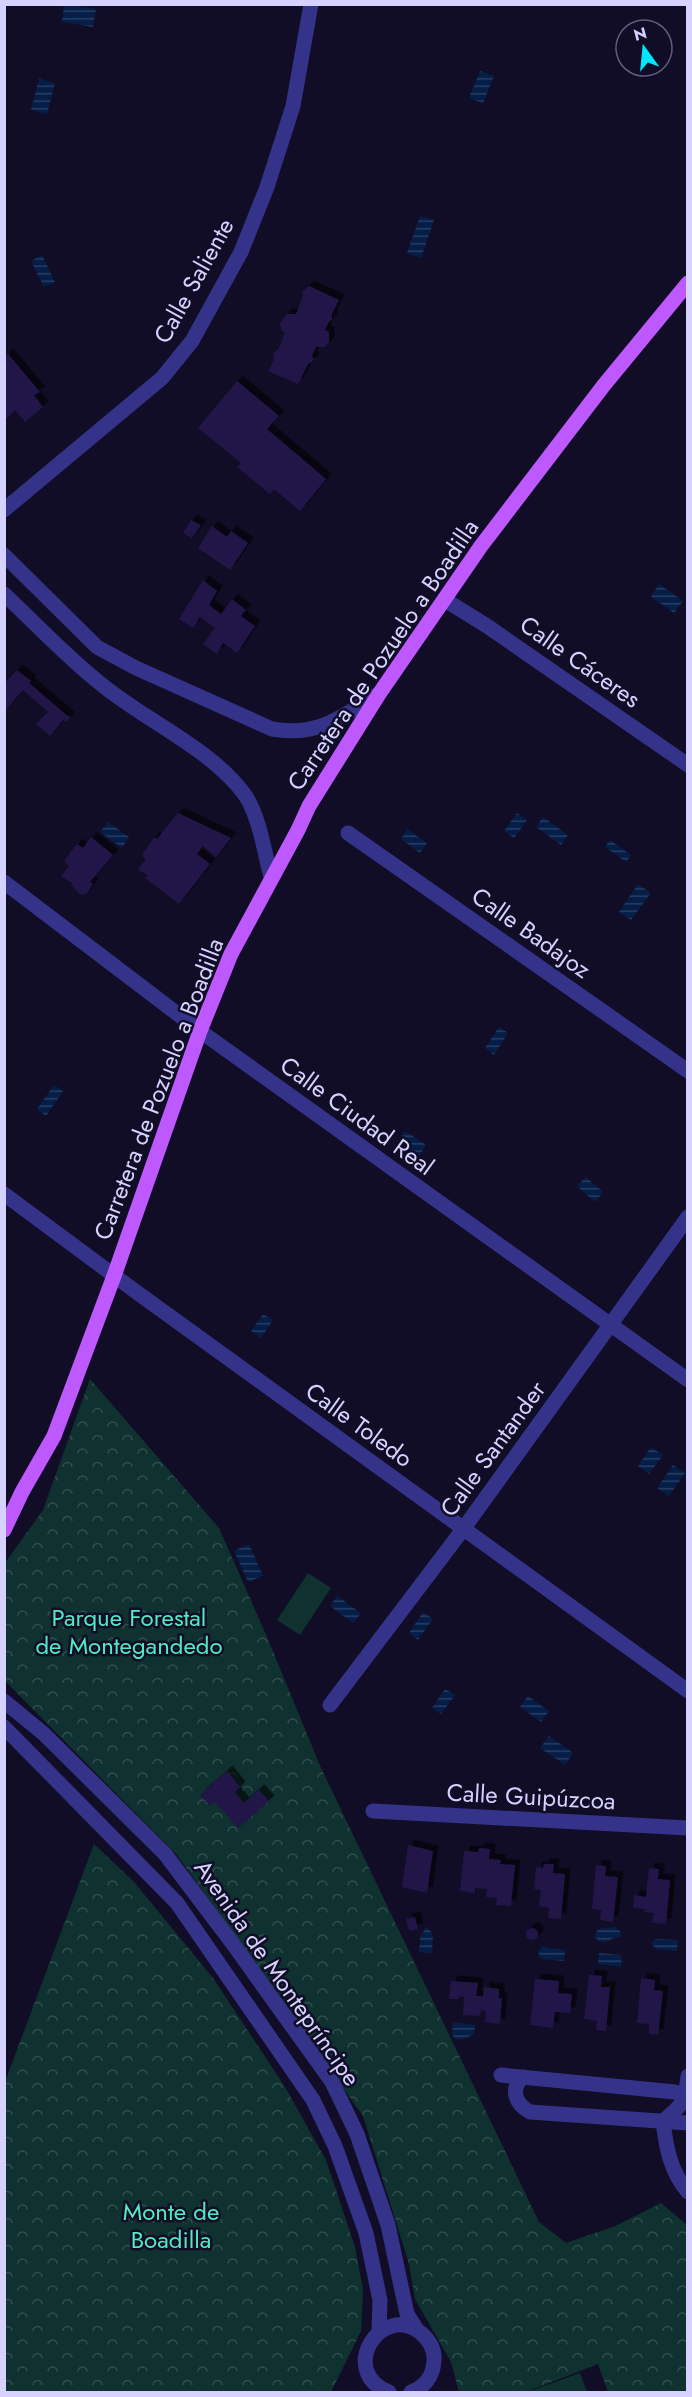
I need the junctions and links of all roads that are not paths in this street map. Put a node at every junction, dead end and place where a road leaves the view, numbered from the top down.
1 (311, 4) edge
2 (687, 283) edge
3 (4, 510) edge
4 (4, 555) edge
5 (4, 594) edge
6 (445, 600) junction
7 (379, 694) junction
8 (687, 765) edge
9 (348, 833) dead end
10 (271, 877) junction
11 (4, 882) edge
12 (200, 1031) junction
13 (687, 1071) edge
14 (4, 1194) edge
15 (687, 1217) edge
16 (114, 1276) junction
17 (610, 1324) junction
18 (687, 1380) edge
19 (22, 1492) junction
20 (4, 1509) edge
21 (464, 1528) junction
22 (4, 1530) edge
23 (687, 1691) edge
24 (4, 1701) edge
25 (330, 1705) dead end
26 (4, 1727) edge
27 (373, 1811) dead end
28 (687, 1828) edge
29 (501, 2075) dead end
30 (687, 2076) edge
31 (523, 2077) junction
32 (686, 2099) edge
33 (663, 2121) junction
34 (687, 2123) edge
35 (687, 2192) edge
36 (417, 2330) junction
37 (379, 2332) junction
38 (418, 2390) edge
39 (388, 2392) edge

1 - 3 street, Calle Saliente
2 - 6 main road, Carretera de Pozuelo a Boadilla
4 - 7 street
5 - 10 street
6 - 7 main road, Carretera de Pozuelo a Boadilla
6 - 8 street, Calle Cáceres
7 - 10 main road, Carretera de Pozuelo a Boadilla
9 - 13 street, Calle Badajoz
10 - 12 main road, Carretera de Pozuelo a Boadilla
11 - 12 street, Calle Ciudad Real
12 - 16 main road, Carretera de Pozuelo a Boadilla
12 - 17 street, Calle Ciudad Real
14 - 16 street, Calle Toledo
15 - 17 street, Calle Santander
16 - 19 main road, Carretera de Pozuelo a Boadilla
16 - 21 street, Calle Toledo
17 - 18 street, Calle Ciudad Real
17 - 21 street, Calle Santander
19 - 20 main road, Carretera de Pozuelo a Boadilla
19 - 22 main road, Carretera de Pozuelo a Boadilla
21 - 23 street, Calle Toledo
21 - 25 street, Calle Santander
24 - 36 street, Avenida de Montepríncipe
26 - 37 street, Avenida de Montepríncipe
27 - 28 street, Calle Guipúzcoa
29 - 31 street
30 - 32 street
31 - 32 street
31 - 33 street
32 - 33 street
33 - 34 street
33 - 35 street
36 - 37 street
36 - 38 street, Avenida de Montepríncipe
37 - 39 street

